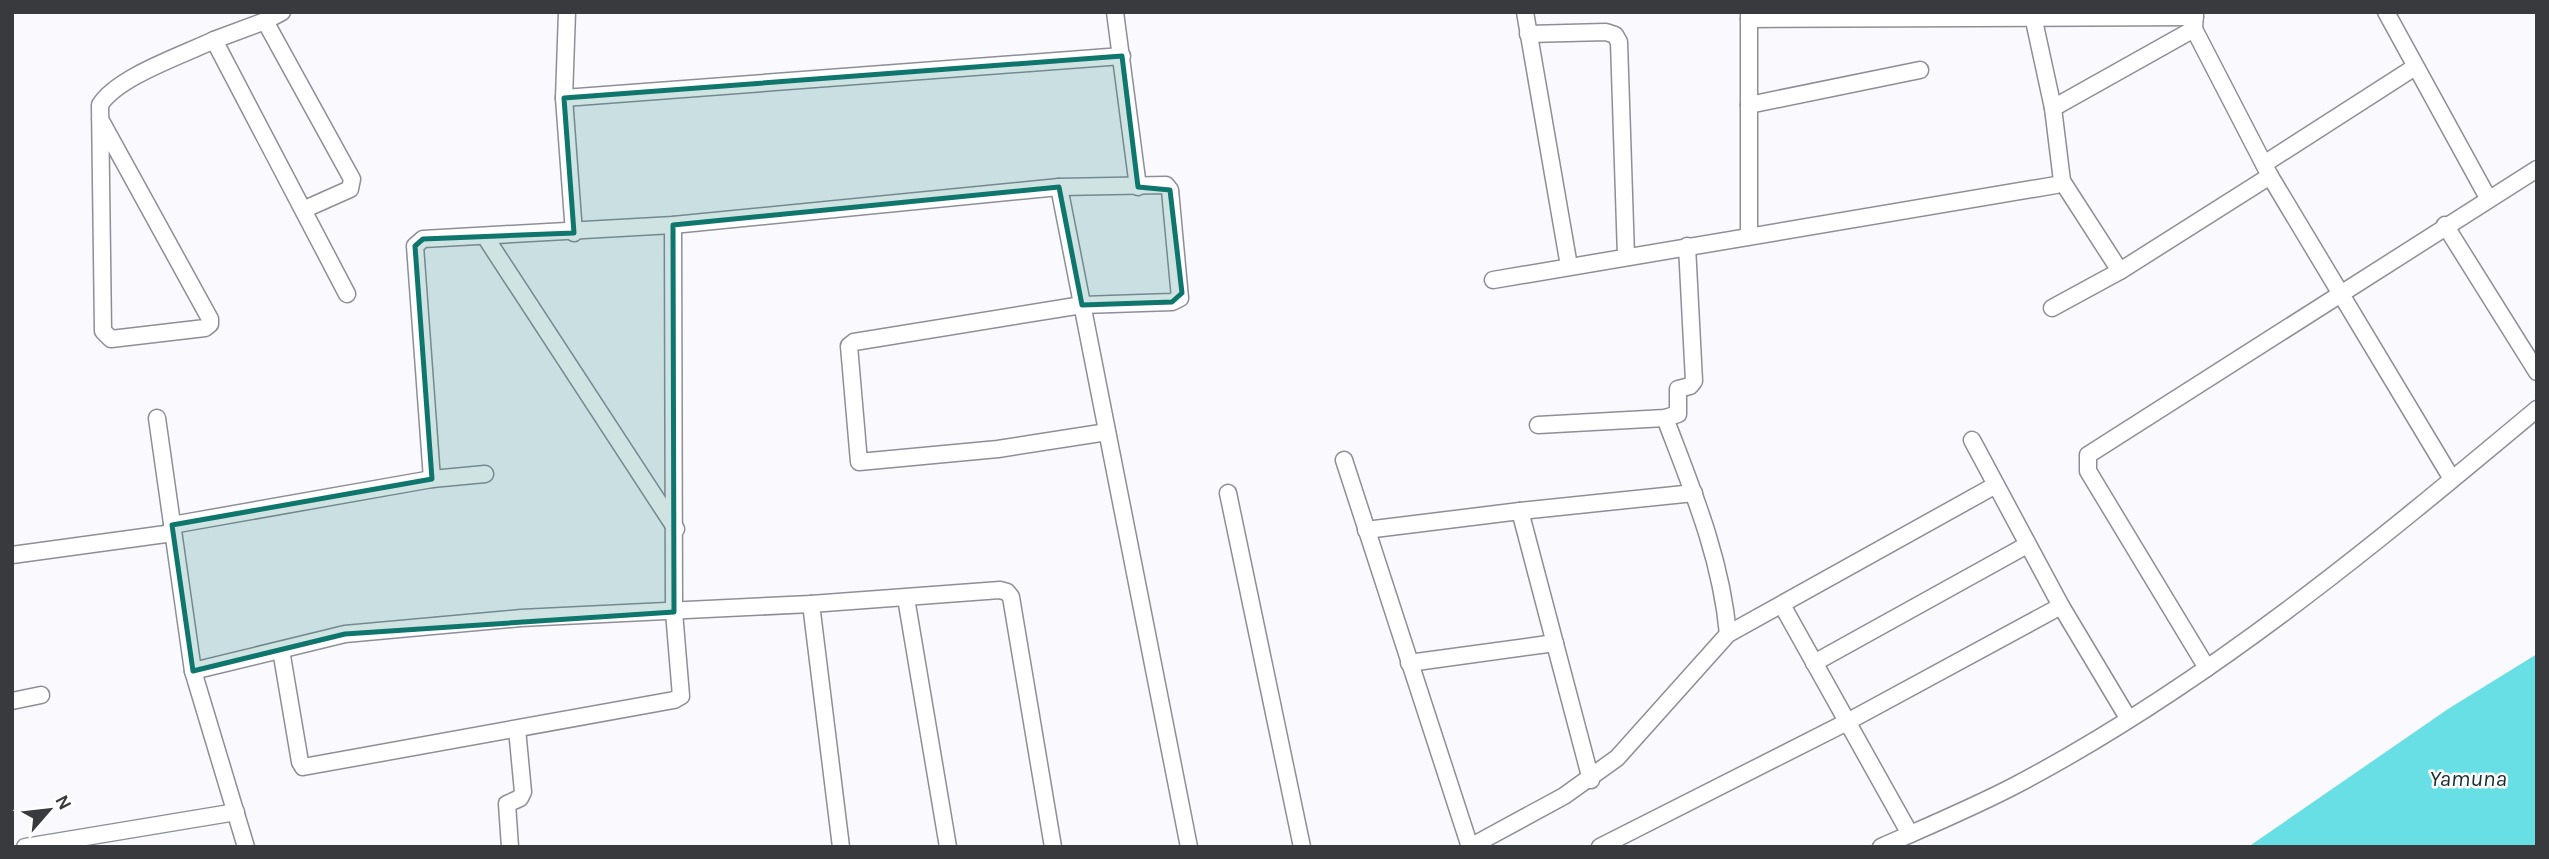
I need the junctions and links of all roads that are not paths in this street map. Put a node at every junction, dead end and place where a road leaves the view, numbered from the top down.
1 (282, 12) edge
2 (568, 12) edge
3 (1115, 12) edge
4 (1525, 12) edge
5 (2385, 12) edge
6 (1749, 15) edge
7 (2033, 16) junction
8 (2195, 19) edge
9 (255, 20) edge
10 (1528, 34) junction
11 (214, 40) junction
12 (1122, 56) junction
13 (2415, 67) junction
14 (1920, 69) dead end
15 (565, 98) junction
16 (1749, 105) junction
17 (2053, 108) junction
18 (100, 119) junction
19 (2537, 169) edge
20 (2267, 170) junction
21 (2062, 181) junction
22 (1059, 187) junction
23 (1138, 187) junction
24 (2488, 198) junction
25 (305, 209) junction
26 (673, 225) junction
27 (2445, 225) junction
28 (574, 233) junction
29 (1749, 235) junction
30 (486, 238) junction
31 (1687, 246) junction
32 (1626, 256) junction
33 (1570, 266) junction
34 (2120, 271) junction
35 (1493, 279) dead end
36 (347, 294) dead end
37 (2340, 296) junction
38 (1082, 305) junction
39 (2052, 308) dead end
40 (2537, 372) edge
41 (2537, 409) edge
42 (157, 418) dead end
43 (1665, 418) junction
44 (1538, 425) dead end
45 (1107, 432) junction
46 (1972, 440) dead end
47 (1344, 460) dead end
48 (485, 474) dead end
49 (432, 479) junction
50 (2452, 479) junction
51 (1994, 486) junction
52 (1228, 493) dead end
53 (1694, 493) junction
54 (1520, 512) junction
55 (173, 529) junction
56 (676, 530) junction
57 (1366, 530) junction
58 (2027, 545) junction
59 (12, 555) edge
60 (906, 598) junction
61 (811, 604) junction
62 (1782, 606) junction
63 (2061, 606) junction
64 (674, 612) junction
65 (1728, 634) junction
66 (1555, 643) junction
67 (281, 650) junction
68 (1409, 663) junction
69 (1814, 663) junction
70 (2207, 667) junction
71 (193, 671) junction
72 (41, 695) dead end
73 (12, 701) edge
74 (2128, 719) junction
75 (1847, 722) junction
76 (517, 729) junction
77 (1591, 779) junction
78 (236, 812) junction
79 (1910, 834) junction
80 (25, 847) edge
81 (246, 847) edge
82 (510, 847) edge
83 (842, 847) edge
84 (948, 847) edge
85 (1053, 847) edge
86 (1189, 847) edge
87 (1302, 847) edge
88 (1600, 847) edge
89 (1881, 847) edge

1 - 9 street
2 - 15 street
3 - 12 street
4 - 10 street
5 - 13 street
6 - 7 street
6 - 16 street
7 - 8 street
7 - 17 street
8 - 17 street
8 - 20 street
9 - 11 street
9 - 25 street
10 - 32 street
10 - 33 street
11 - 18 street
11 - 25 street
12 - 15 street
12 - 23 street
13 - 20 street
13 - 24 street
14 - 16 street
15 - 28 street
16 - 29 street
17 - 21 street
18 - 18 street
19 - 24 street
20 - 34 street
20 - 37 street
21 - 29 street
21 - 34 street
22 - 23 street
22 - 26 street
22 - 38 street
23 - 38 street
24 - 27 street
25 - 36 street
26 - 28 street
26 - 56 street
27 - 37 street
27 - 40 street
28 - 30 street
29 - 31 street
30 - 49 street
30 - 56 street
31 - 32 street
31 - 43 street
32 - 33 street
33 - 35 street
34 - 39 street
37 - 50 street
37 - 70 street
38 - 45 street
38 - 45 street
41 - 50 street
42 - 55 street
43 - 44 street
43 - 53 street
45 - 86 street
46 - 51 street
47 - 57 street
48 - 49 street
49 - 55 street
50 - 70 street
51 - 58 street
51 - 62 street
52 - 87 street
53 - 54 street
53 - 65 street
54 - 57 street
54 - 66 street
55 - 59 street
55 - 71 street
56 - 64 street
57 - 68 street
58 - 63 street
58 - 69 street
60 - 61 street
60 - 84 street
60 - 85 street
61 - 64 street
61 - 83 street
62 - 65 street
62 - 69 street
63 - 74 street
63 - 75 street
64 - 67 street
64 - 76 street
65 - 77 street
66 - 68 street
66 - 77 street
67 - 71 street
67 - 76 street
68 - 77 street
69 - 75 street
70 - 74 street
71 - 78 street
72 - 73 street
74 - 79 street
75 - 79 street
75 - 88 street
76 - 82 street
78 - 80 street
78 - 81 street
79 - 89 street

